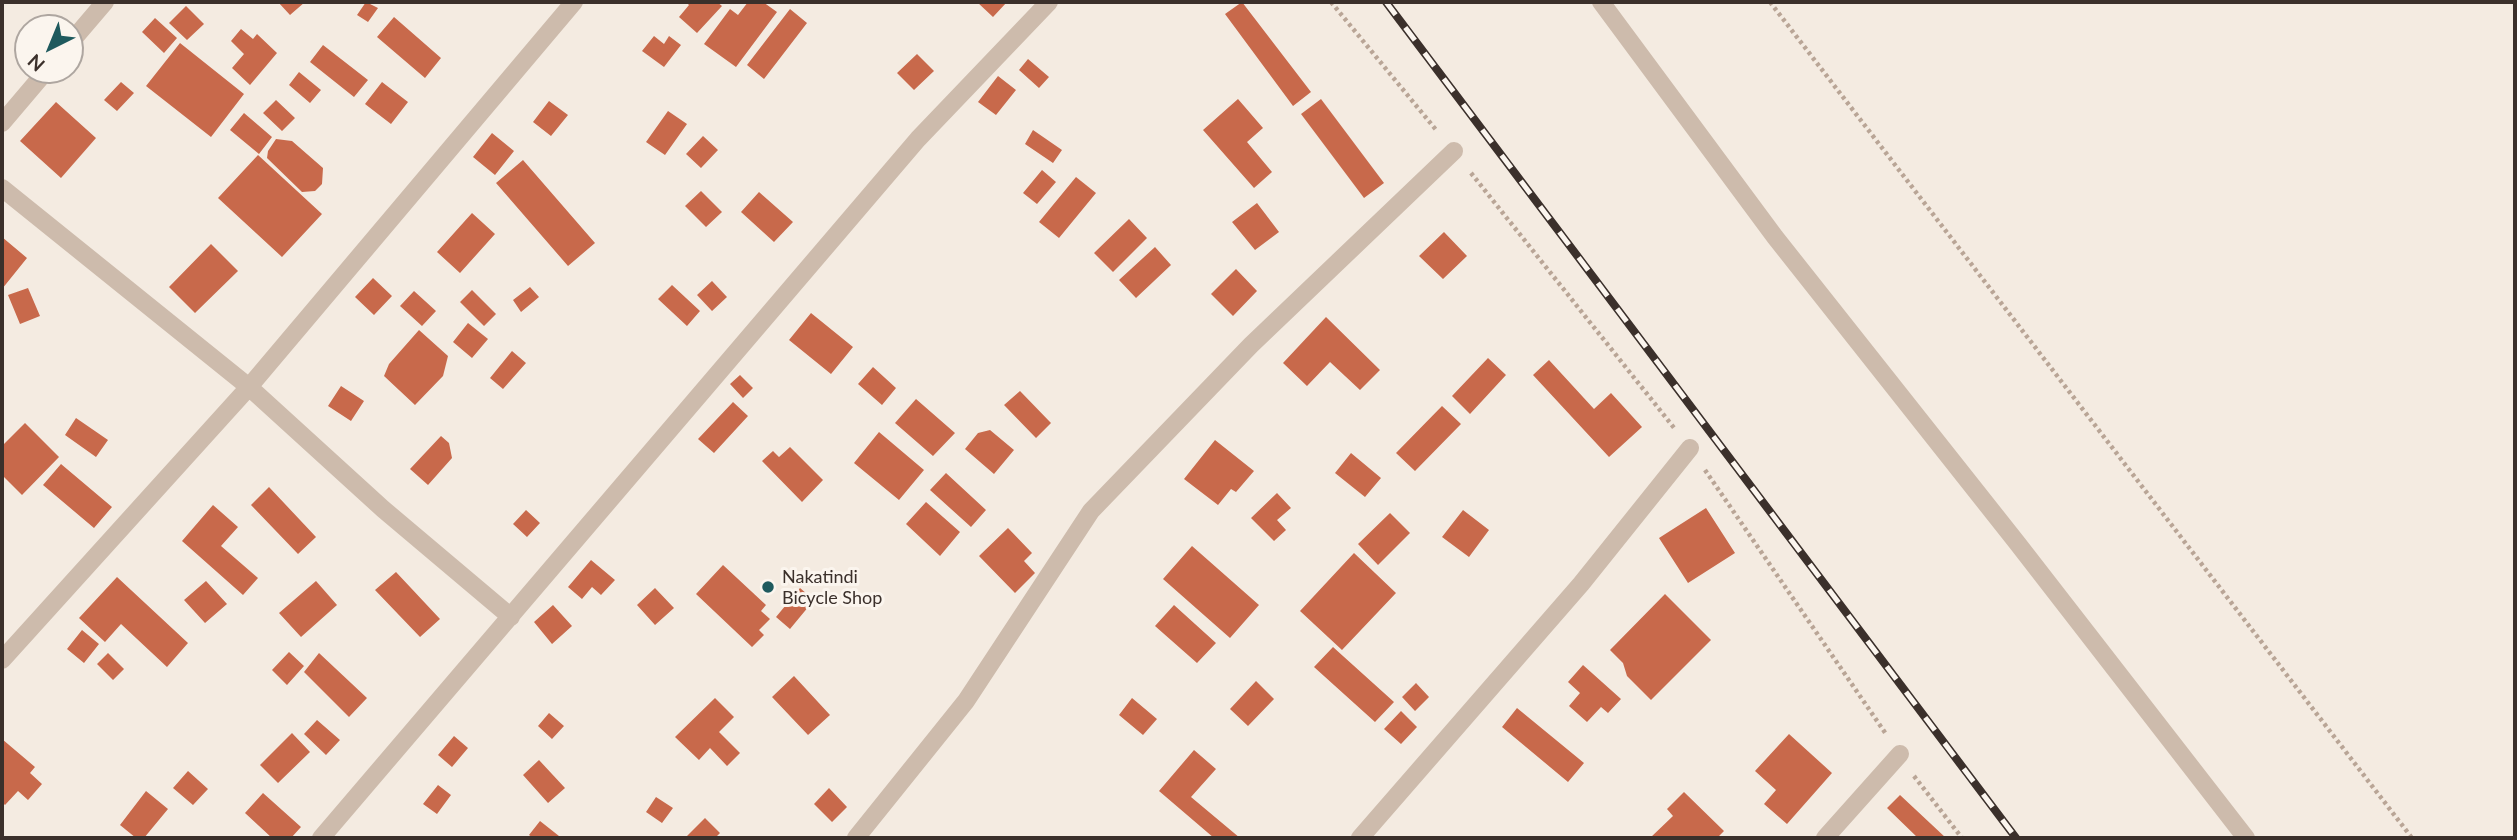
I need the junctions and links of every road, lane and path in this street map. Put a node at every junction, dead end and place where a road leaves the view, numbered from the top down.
1 (105, 2) edge
2 (573, 2) edge
3 (1049, 2) edge
4 (1331, 2) edge
5 (1601, 2) edge
6 (1770, 2) edge
7 (84, 27) edge
8 (35, 84) edge
9 (2, 123) edge
10 (1454, 151) junction
11 (2, 188) edge
12 (249, 387) junction
13 (1690, 448) junction
14 (510, 617) junction
15 (2, 660) edge
16 (1899, 754) junction
17 (321, 838) edge
18 (856, 838) edge
19 (1360, 838) edge
20 (1825, 838) edge
21 (1962, 838) edge
22 (2246, 838) edge
23 (2412, 838) edge

1 - 7 street
2 - 12 street
3 - 14 street
4 - 10 path
5 - 22 street
6 - 23 path
8 - 9 street
10 - 13 path
10 - 18 street
11 - 12 street
12 - 14 street
12 - 15 street
13 - 16 path
13 - 19 street
14 - 17 street
16 - 20 street
16 - 21 path

